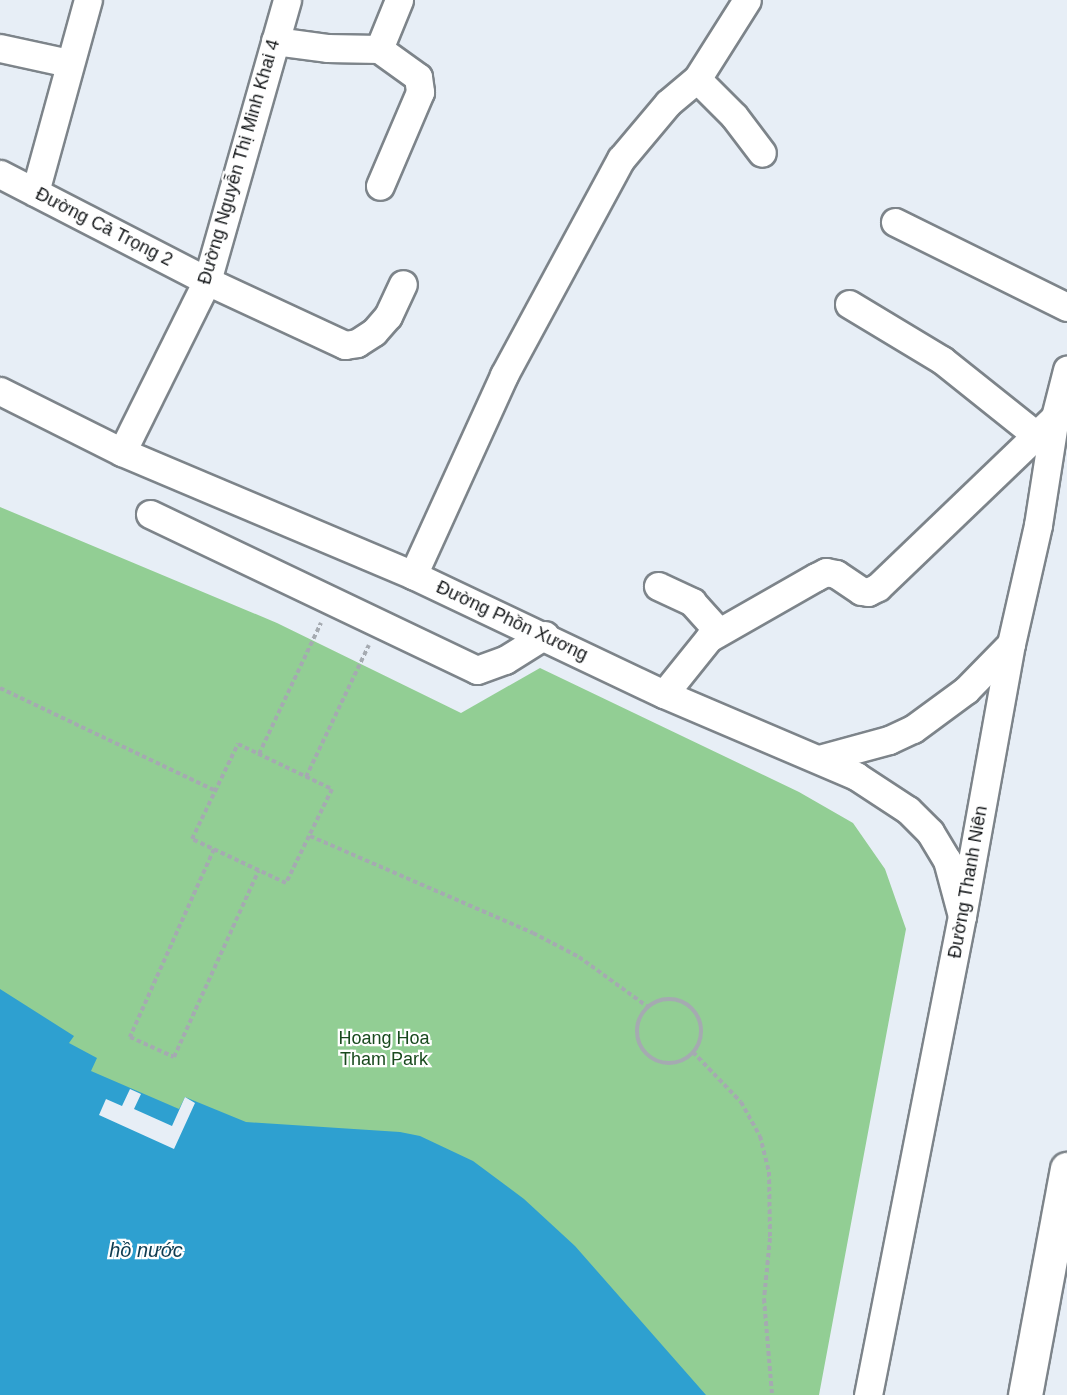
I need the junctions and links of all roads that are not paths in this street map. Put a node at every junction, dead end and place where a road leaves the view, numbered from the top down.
1 (88, 0) edge
2 (287, 0) edge
3 (399, 0) edge
4 (747, 0) edge
5 (275, 41) junction
6 (0, 48) edge
7 (379, 49) junction
8 (69, 63) junction
9 (697, 79) junction
10 (762, 153) dead end
11 (0, 174) edge
12 (380, 186) dead end
13 (35, 192) junction
14 (894, 222) dead end
15 (207, 281) junction
16 (403, 284) dead end
17 (849, 304) dead end
18 (1067, 308) edge
19 (1067, 370) edge
20 (0, 392) edge
21 (1045, 426) junction
22 (122, 452) junction
23 (150, 514) dead end
24 (413, 574) junction
25 (658, 586) dead end
26 (718, 631) junction
27 (545, 635) junction
28 (1011, 644) junction
29 (664, 694) junction
30 (819, 759) junction
31 (962, 916) junction
32 (1067, 1169) edge
33 (868, 1395) edge
34 (1025, 1395) edge

1 - 8 street
2 - 5 street, Đường Nguyễn Thị Minh Khai 4
3 - 7 street
4 - 9 street
5 - 7 street
5 - 15 street, Đường Nguyễn Thị Minh Khai 4
6 - 8 street
7 - 12 street
8 - 13 street
9 - 10 street
9 - 24 street
11 - 13 street, Đường Cả Trọng 2
13 - 15 street, Đường Cả Trọng 2
14 - 18 street
15 - 16 street, Đường Cả Trọng 2
15 - 22 street, Đường Nguyễn Thị Minh Khai 4
17 - 21 street
19 - 21 street, Đường Thanh Niên
20 - 22 street, Đường Phồn Xương
21 - 26 street
21 - 28 street, Đường Thanh Niên
22 - 24 street, Đường Phồn Xương
23 - 27 street
24 - 27 street, Đường Phồn Xương
25 - 26 street
26 - 29 street
27 - 29 street, Đường Phồn Xương
28 - 30 street
28 - 31 street, Đường Thanh Niên
29 - 30 street, Đường Phồn Xương
30 - 31 street, Đường Phồn Xương
31 - 33 street, Đường Thanh Niên
32 - 34 highway

